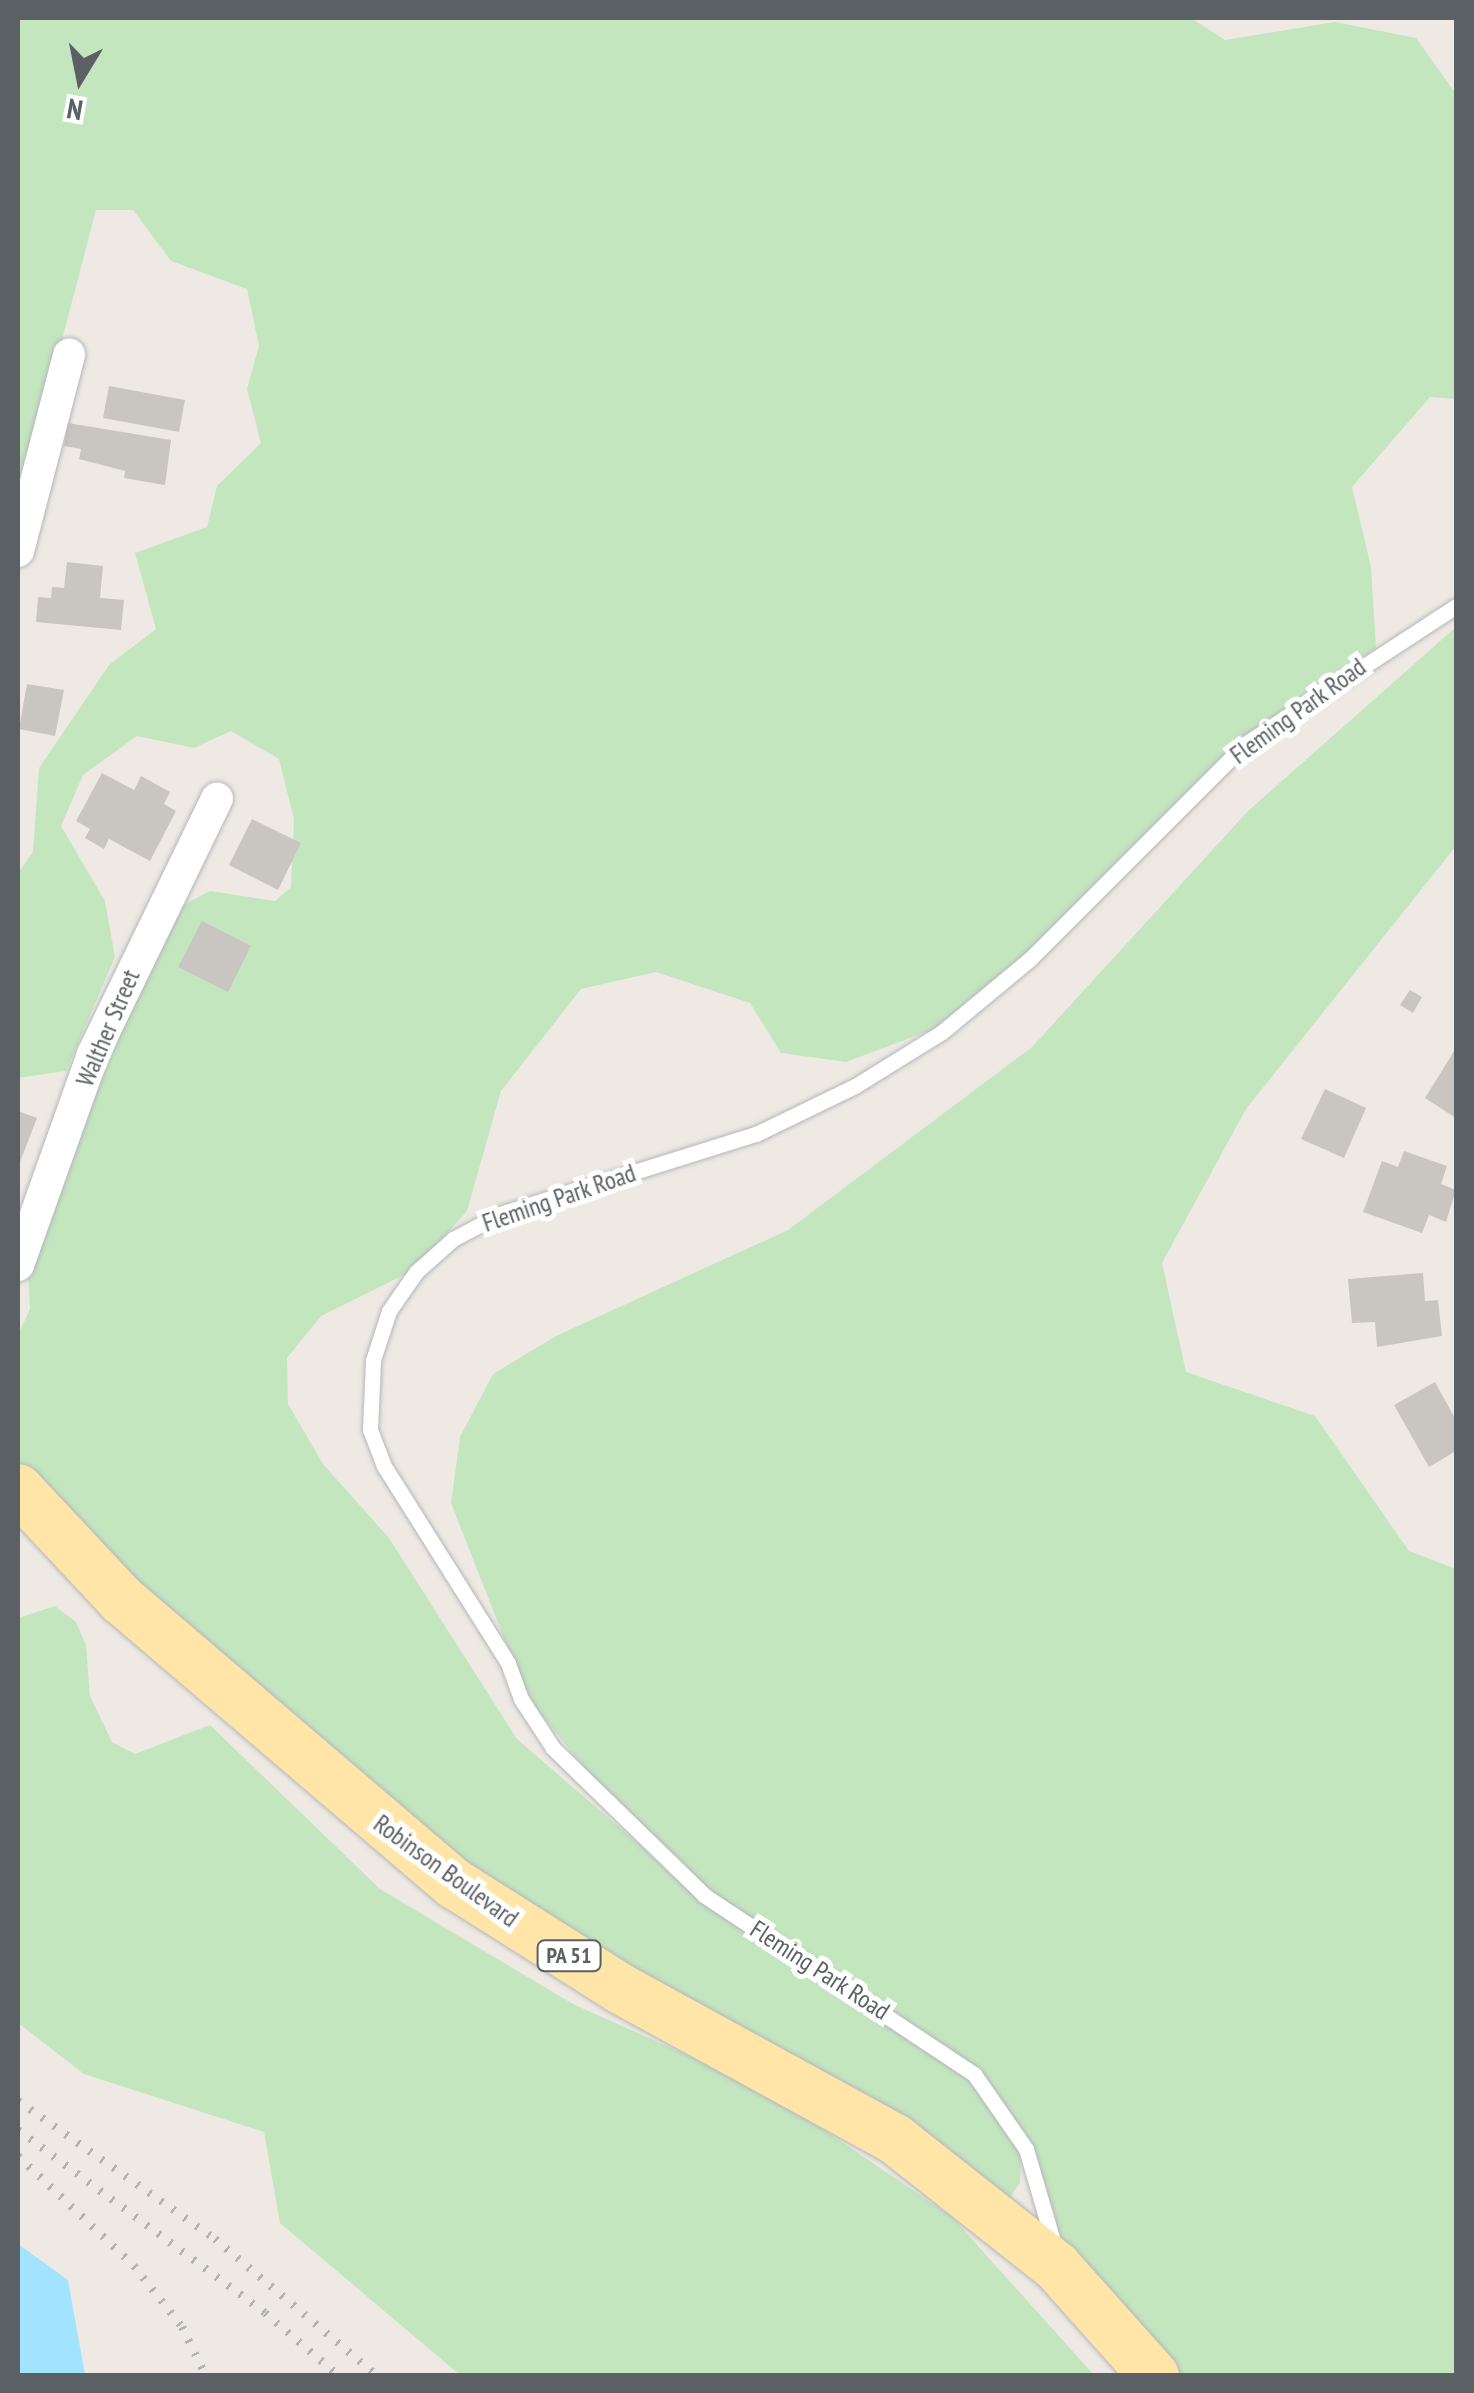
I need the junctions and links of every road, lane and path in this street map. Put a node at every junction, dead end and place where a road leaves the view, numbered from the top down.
1 (70, 355) dead end
2 (18, 552) edge
3 (1456, 606) edge
4 (217, 798) dead end
5 (18, 1265) edge
6 (18, 1488) edge
7 (1057, 2267) junction
8 (1154, 2376) edge

1 - 2 street
3 - 7 lane, Fleming Park Road
4 - 5 street, Walther Street
6 - 7 main road, Robinson Boulevard / PA 51
7 - 8 main road, Robinson Boulevard / PA 51

